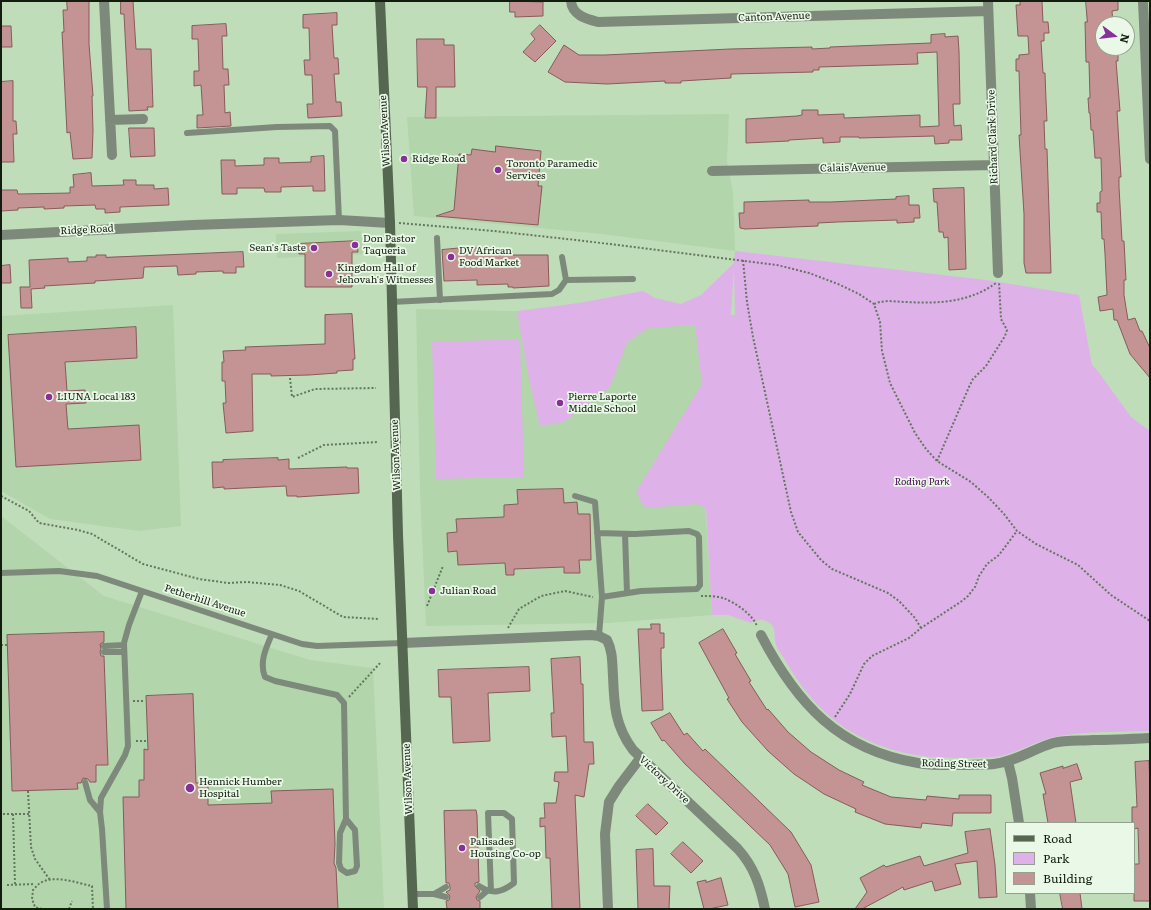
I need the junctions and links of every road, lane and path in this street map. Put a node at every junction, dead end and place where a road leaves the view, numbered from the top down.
1 (104, 1) edge
2 (380, 1) edge
3 (571, 1) edge
4 (1144, 1) edge
5 (988, 6) edge
6 (143, 119) dead end
7 (110, 120) junction
8 (187, 133) dead end
9 (112, 155) dead end
10 (1150, 158) edge
11 (994, 165) junction
12 (712, 171) dead end
13 (339, 220) junction
14 (390, 223) junction
15 (1, 235) edge
16 (437, 238) dead end
17 (562, 257) dead end
18 (743, 260) junction
19 (998, 277) junction
20 (633, 279) dead end
21 (566, 280) junction
22 (440, 300) junction
23 (391, 302) junction
24 (874, 304) junction
25 (290, 378) dead end
26 (376, 388) dead end
27 (378, 442) dead end
28 (298, 458) dead end
29 (937, 460) junction
30 (1, 496) edge
31 (575, 496) dead end
32 (1017, 531) junction
33 (597, 533) junction
34 (625, 534) junction
35 (443, 566) dead end
36 (1, 573) edge
37 (142, 591) junction
38 (626, 593) junction
39 (699, 596) dead end
40 (595, 597) dead end
41 (602, 597) junction
42 (427, 606) dead end
43 (379, 619) dead end
44 (1150, 620) edge
45 (921, 628) junction
46 (272, 634) junction
47 (761, 635) joint
48 (599, 636) junction
49 (504, 638) junction
50 (403, 643) junction
51 (1, 645) edge
52 (8, 645) dead end
53 (124, 648) junction
54 (104, 649) dead end
55 (381, 662) dead end
56 (355, 691) dead end
57 (829, 726) junction
58 (1150, 738) edge
59 (641, 758) junction
60 (1008, 762) junction
61 (85, 782) dead end
62 (28, 791) dead end
63 (100, 812) junction
64 (3, 814) dead end
65 (13, 814) junction
66 (29, 814) junction
67 (346, 819) junction
68 (1020, 822) edge
69 (50, 880) junction
70 (35, 884) dead end
71 (7, 885) dead end
72 (15, 885) junction
73 (479, 886) dead end
74 (446, 887) dead end
75 (489, 891) junction
76 (412, 894) junction
77 (434, 894) junction
78 (1030, 894) edge
79 (446, 897) dead end
80 (480, 897) dead end
81 (72, 902) dead end
82 (36, 908) edge
83 (42, 909) edge
84 (69, 909) edge
85 (93, 909) edge
86 (107, 909) edge
87 (413, 909) edge
88 (608, 909) edge
89 (765, 909) edge
90 (1031, 909) edge

1 - 7 street
2 - 14 main road, Wilson Avenue
3 - 5 street, Canton Avenue
4 - 10 street
5 - 11 street, Richard Clark Drive
6 - 7 street
7 - 9 street
8 - 13 lane
11 - 12 street, Calais Avenue
11 - 19 street, Richard Clark Drive
13 - 14 street, Ridge Road
13 - 15 street, Ridge Road
14 - 18 path
14 - 23 main road, Wilson Avenue
16 - 22 lane
17 - 21 lane
18 - 24 path
18 - 45 path
19 - 24 path
19 - 29 path
20 - 21 lane
21 - 22 lane
22 - 23 lane
23 - 50 main road, Wilson Avenue
24 - 29 path
25 - 26 path
27 - 28 path
29 - 32 path
30 - 43 path
31 - 33 lane
32 - 44 path
32 - 45 path
33 - 34 lane
33 - 41 lane
34 - 38 lane
34 - 38 lane
35 - 42 path
36 - 37 lane, Petherhill Avenue
37 - 46 lane, Petherhill Avenue
37 - 53 lane
38 - 41 lane
39 - 47 path
40 - 49 path
41 - 48 lane
45 - 57 path
46 - 50 lane, Petherhill Avenue
46 - 67 lane
47 - 57 street, Roding Street
48 - 49 street
48 - 59 street, Victory Drive
49 - 50 street
50 - 76 main road, Wilson Avenue
51 - 52 path
53 - 54 lane
53 - 63 lane
55 - 56 path
57 - 60 street, Roding Street
58 - 60 street, Roding Street
59 - 88 street
59 - 89 street, Victory Drive
60 - 68 street
61 - 63 lane
62 - 66 path
63 - 86 lane
64 - 65 path
65 - 66 path
65 - 72 path
66 - 69 path
67 - 67 lane
69 - 82 path
69 - 85 path
70 - 72 path
71 - 72 path
73 - 75 lane
74 - 77 lane
75 - 75 lane
75 - 80 lane
76 - 77 lane
76 - 87 main road, Wilson Avenue
77 - 79 lane
78 - 90 street
81 - 84 path
82 - 83 path

